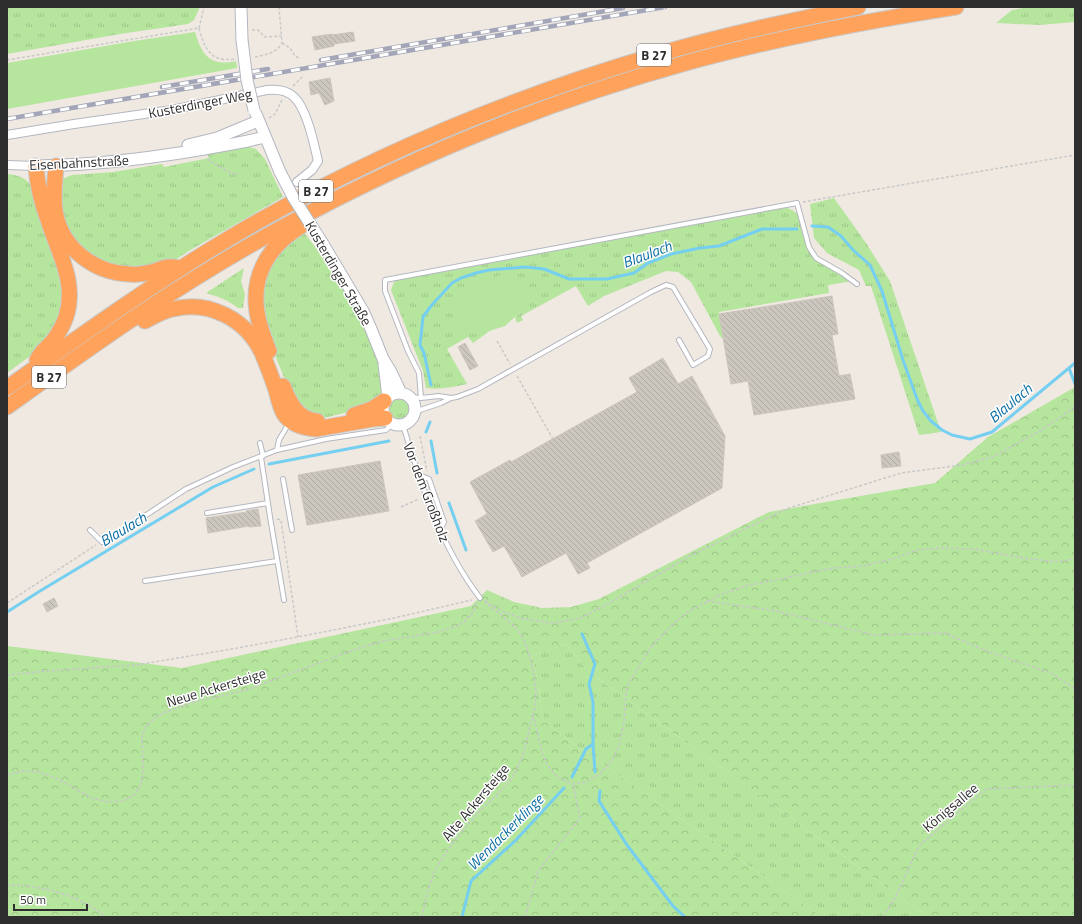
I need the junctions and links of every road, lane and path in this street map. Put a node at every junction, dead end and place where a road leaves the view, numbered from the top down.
1 (204, 7) edge
2 (241, 7) edge
3 (278, 7) edge
4 (858, 7) edge
5 (956, 7) edge
6 (199, 28) junction
7 (254, 30) dead end
8 (281, 36) junction
9 (282, 43) junction
10 (249, 58) dead end
11 (299, 58) dead end
12 (236, 59) dead end
13 (7, 60) edge
14 (304, 75) dead end
15 (286, 95) junction
16 (270, 118) dead end
17 (258, 121) junction
18 (7, 135) edge
19 (265, 137) junction
20 (205, 149) junction
21 (1075, 156) edge
22 (152, 157) junction
23 (7, 165) edge
24 (36, 166) junction
25 (56, 166) junction
26 (239, 174) dead end
27 (297, 182) dead end
28 (797, 203) junction
29 (325, 204) junction
30 (182, 268) junction
31 (857, 284) dead end
32 (679, 340) dead end
33 (497, 341) dead end
34 (91, 348) junction
35 (383, 359) junction
36 (33, 369) junction
37 (513, 369) junction
38 (7, 388) edge
39 (411, 396) junction
40 (451, 398) junction
41 (386, 399) junction
42 (7, 407) edge
43 (1075, 407) edge
44 (414, 412) junction
45 (290, 421) junction
46 (393, 422) junction
47 (329, 433) junction
48 (420, 436) dead end
49 (553, 438) dead end
50 (260, 443) dead end
51 (278, 450) junction
52 (262, 456) junction
53 (419, 475) junction
54 (283, 479) dead end
55 (429, 479) junction
56 (426, 496) junction
57 (268, 503) junction
58 (401, 507) dead end
59 (207, 513) dead end
60 (270, 517) junction
61 (134, 523) joint
62 (90, 530) dead end
63 (292, 530) dead end
64 (440, 530) junction
65 (102, 542) junction
66 (1075, 559) edge
67 (277, 561) junction
68 (145, 582) dead end
69 (480, 598) junction
70 (284, 600) dead end
71 (707, 601) junction
72 (7, 603) edge
73 (298, 637) junction
74 (7, 675) edge
75 (1075, 689) edge
76 (533, 714) junction
77 (7, 775) edge
78 (573, 784) junction
79 (1075, 785) edge
80 (7, 885) edge
81 (106, 917) edge
82 (422, 917) edge
83 (525, 917) edge
84 (883, 917) edge

1 - 6 path
2 - 17 street, Kusterdinger Straße, bridge
3 - 8 path
4 - 30 highway, B 27
5 - 29 highway, B 27
6 - 12 path
6 - 13 path
7 - 8 path
8 - 9 path
9 - 10 path
9 - 11 path
14 - 15 path
15 - 16 path
15 - 18 street, Kusterdinger Weg
15 - 27 street
17 - 19 street, Kusterdinger Straße
17 - 22 street, Eisenbahnstraße
19 - 20 street, Eisenbahnstraße
19 - 35 street, Kusterdinger Straße, bridge
20 - 22 street, Eisenbahnstraße
20 - 26 path
21 - 28 path
22 - 25 street, Eisenbahnstraße
23 - 24 street, Eisenbahnstraße
24 - 25 street, Eisenbahnstraße
24 - 36 highway
25 - 30 highway
28 - 31 lane
28 - 39 lane
29 - 34 highway, B 27
29 - 41 highway
30 - 36 highway, B 27
32 - 37 lane
33 - 37 path
34 - 42 highway, B 27
34 - 45 highway
35 - 39 street, Kusterdinger Straße
35 - 41 street, Kusterdinger Straße
36 - 38 highway, B 27
37 - 40 lane
37 - 49 path
39 - 40 lane
39 - 41 street
39 - 44 street
40 - 44 lane
41 - 46 street
43 - 69 path
44 - 46 street
45 - 47 highway
45 - 51 lane
46 - 47 highway
46 - 53 lane, Vor dem Großholz
47 - 51 lane
48 - 55 path
50 - 52 lane
51 - 52 lane
52 - 57 lane
52 - 61 lane
53 - 55 lane
53 - 56 lane, Vor dem Großholz
54 - 63 lane
55 - 64 lane
56 - 58 path
56 - 64 lane, Vor dem Großholz
57 - 59 lane
57 - 60 lane
60 - 67 lane
60 - 73 path
61 - 65 path
62 - 65 lane
64 - 69 lane, Vor dem Großholz
65 - 72 path
66 - 71 path
67 - 68 lane
67 - 70 lane
69 - 73 path
69 - 76 path, Alte Ackersteige
69 - 77 path, Neue Ackersteige
71 - 75 path
71 - 78 path
73 - 74 path
76 - 78 path
76 - 82 path, Alte Ackersteige
78 - 83 path
79 - 84 path, Königsallee
80 - 81 path

